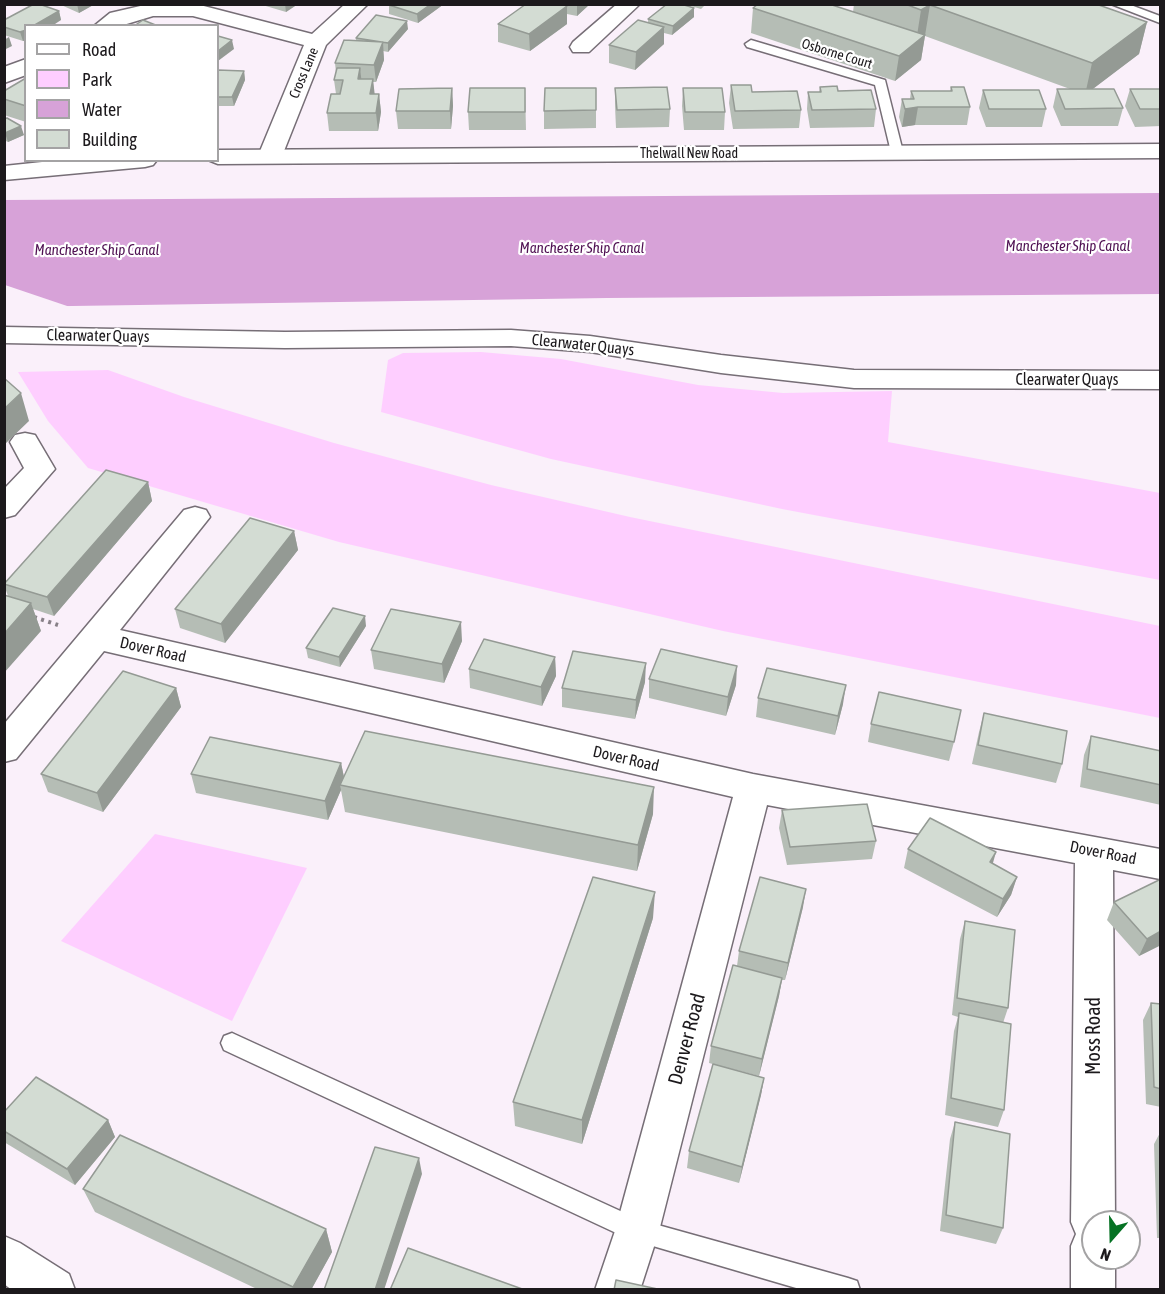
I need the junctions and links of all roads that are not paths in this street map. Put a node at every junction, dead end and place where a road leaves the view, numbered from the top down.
1 (358, 4) edge
2 (630, 4) edge
3 (1116, 4) edge
4 (1161, 20) edge
5 (108, 24) edge
6 (316, 42) junction
7 (751, 44) dead end
8 (580, 47) dead end
9 (24, 67) edge
10 (4, 76) edge
11 (1161, 151) edge
12 (897, 152) junction
13 (270, 156) junction
14 (219, 158) edge
15 (123, 162) edge
16 (4, 173) edge
17 (4, 335) edge
18 (1161, 380) edge
19 (25, 442) dead end
20 (4, 508) edge
21 (195, 516) dead end
22 (96, 637) junction
23 (4, 749) edge
24 (753, 788) junction
25 (1094, 850) junction
26 (1161, 864) edge
27 (232, 1043) dead end
28 (1093, 1210) edge
29 (637, 1231) junction
30 (4, 1258) edge
31 (1093, 1270) edge
32 (52, 1290) edge
33 (617, 1290) edge
34 (848, 1290) edge
35 (1093, 1290) edge

1 - 6 street, Cross Lane
2 - 8 street
3 - 4 lane
5 - 6 street
6 - 13 street, Cross Lane
7 - 12 lane, Osborne Court
9 - 10 street
11 - 12 street, Thelwall New Road
12 - 13 street, Thelwall New Road
13 - 14 street, Thelwall New Road
15 - 16 street
17 - 18 street, Clearwater Quays
19 - 20 street
21 - 22 street, Dover Road
22 - 23 street, Dover Road
22 - 24 street, Dover Road
24 - 25 street, Dover Road
24 - 29 street, Denver Road
25 - 26 street, Dover Road
25 - 28 street, Moss Road
27 - 29 lane
29 - 33 street, Denver Road
29 - 34 lane
30 - 32 street
31 - 35 street

